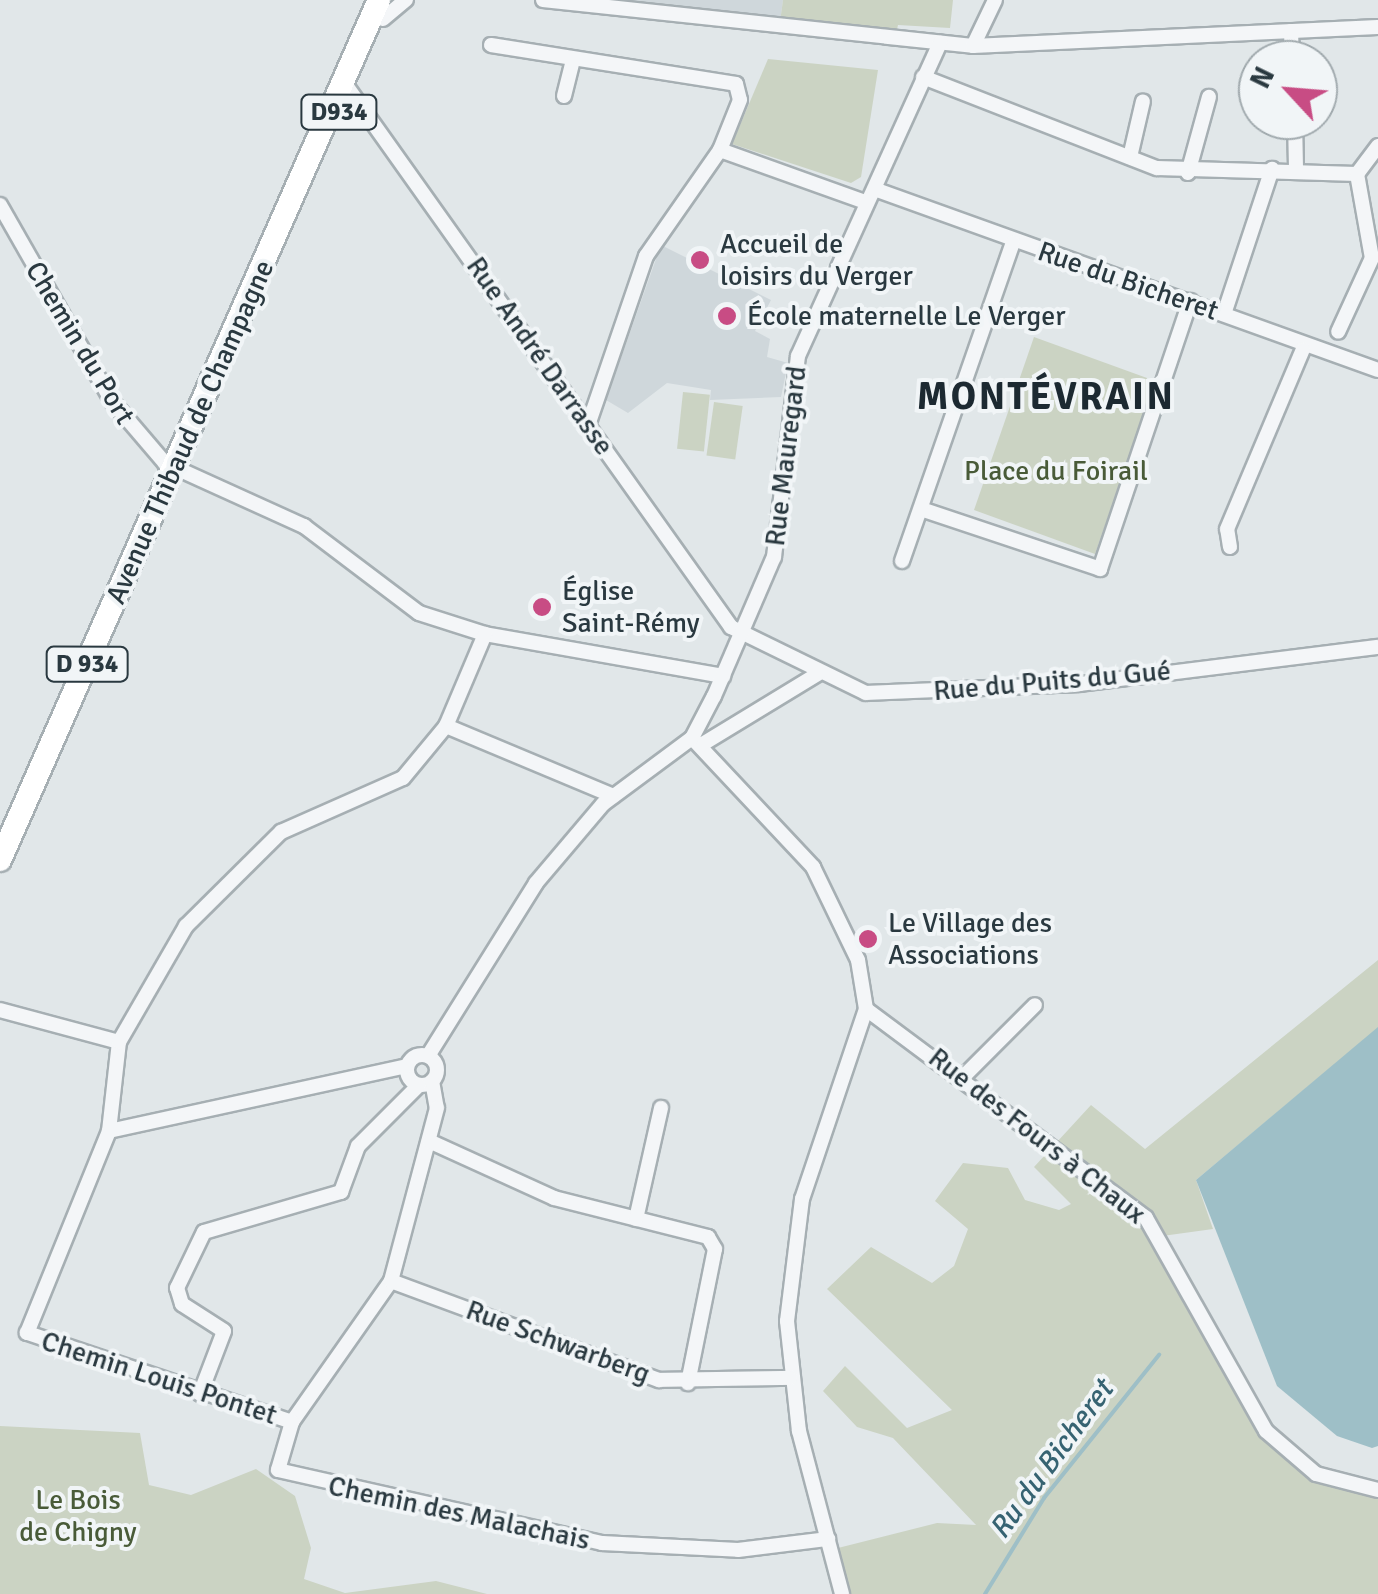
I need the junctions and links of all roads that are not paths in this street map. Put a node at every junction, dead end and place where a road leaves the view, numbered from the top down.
1 (406, 0) edge
2 (543, 0) edge
3 (996, 0) edge
4 (385, 6) edge
5 (1378, 27) edge
6 (1290, 31) junction
7 (1291, 40) edge
8 (940, 42) junction
9 (491, 45) dead end
10 (973, 46) junction
11 (572, 60) junction
12 (923, 77) junction
13 (346, 85) junction
14 (564, 96) dead end
15 (1209, 97) dead end
16 (1143, 101) dead end
17 (1295, 140) edge
18 (1378, 146) edge
19 (720, 150) junction
20 (1130, 158) junction
21 (1296, 168) junction
22 (1272, 170) junction
23 (1188, 173) junction
24 (1356, 174) junction
25 (876, 190) junction
26 (865, 202) junction
27 (0, 205) edge
28 (1013, 243) junction
29 (1190, 301) junction
30 (1224, 314) junction
31 (1338, 332) dead end
32 (1302, 350) junction
33 (1376, 373) edge
34 (588, 426) junction
35 (175, 469) junction
36 (921, 509) junction
37 (1230, 547) dead end
38 (902, 561) dead end
39 (739, 629) junction
40 (485, 634) junction
41 (1378, 647) edge
42 (818, 674) junction
43 (723, 676) junction
44 (446, 726) junction
45 (696, 742) junction
46 (614, 796) junction
47 (0, 860) edge
48 (1034, 1004) dead end
49 (866, 1009) junction
50 (0, 1010) edge
51 (119, 1042) junction
52 (428, 1056) junction
53 (407, 1066) junction
54 (962, 1078) junction
55 (419, 1086) junction
56 (662, 1108) dead end
57 (109, 1131) junction
58 (429, 1141) junction
59 (636, 1219) junction
60 (391, 1281) junction
61 (790, 1378) junction
62 (688, 1382) junction
63 (200, 1394) junction
64 (292, 1422) junction
65 (1378, 1490) edge
66 (828, 1540) junction
67 (842, 1594) edge

1 - 4 street
2 - 8 street
3 - 10 street
4 - 13 main road, Avenue Thibaud de Champagne / D 934
5 - 6 street
6 - 7 street
6 - 10 street
8 - 10 street
8 - 12 street, Rue Mauregard
9 - 11 street
11 - 14 street
11 - 19 street
12 - 20 street
12 - 25 street, Rue Mauregard
13 - 34 street, Rue André Darrasse
13 - 35 main road, Avenue Thibaud de Champagne / D 934
15 - 23 street
16 - 20 street
17 - 21 street
18 - 24 street
19 - 26 street
19 - 34 street
20 - 23 street
21 - 22 street
21 - 24 street
22 - 23 street
22 - 30 street
24 - 31 street
25 - 26 street, Rue Mauregard
25 - 28 street, Rue du Bicheret
26 - 39 street, Rue Mauregard
27 - 35 street, Chemin du Port
28 - 29 street, Rue du Bicheret
28 - 36 street
29 - 30 street, Rue du Bicheret
29 - 36 street
30 - 32 street, Rue du Bicheret
32 - 33 street, Rue du Bicheret
32 - 37 street
34 - 39 street, Rue André Darrasse
35 - 40 street
35 - 47 main road, Avenue Thibaud de Champagne / D 934
36 - 38 street
39 - 42 street, Rue du Puits du Gué
39 - 43 street, Rue Mauregard
40 - 43 street
40 - 44 street
41 - 42 street, Rue du Puits du Gué
42 - 45 street
43 - 45 street, Rue Mauregard
44 - 46 street
44 - 51 street
45 - 46 street
45 - 49 street
46 - 52 street
48 - 54 street
49 - 54 street, Rue des Fours à Chaux
49 - 61 street
50 - 51 street
51 - 57 street
52 - 53 street
52 - 55 street
53 - 55 street
53 - 57 street
54 - 65 street, Rue des Fours à Chaux
55 - 58 street
55 - 63 street
56 - 59 street
57 - 63 street, Chemin Louis Pontet
58 - 59 street
58 - 60 street
59 - 62 street
60 - 62 street, Rue Schwarberg
60 - 64 street
61 - 62 street, Rue Schwarberg
61 - 66 street
63 - 64 street, Chemin Louis Pontet
64 - 66 street, Chemin des Malachais
66 - 67 street

